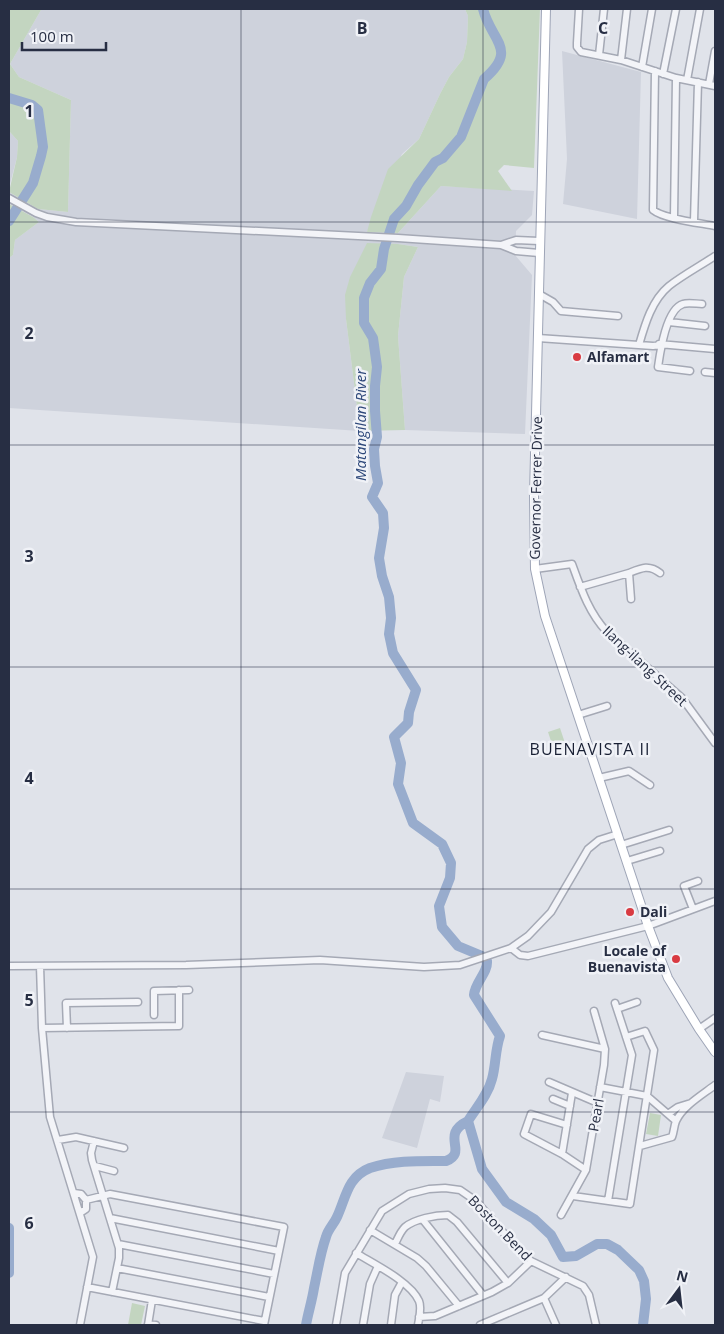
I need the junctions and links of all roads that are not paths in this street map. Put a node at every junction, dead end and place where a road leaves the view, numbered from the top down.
1 (546, 9) edge
2 (579, 9) edge
3 (604, 9) edge
4 (627, 9) edge
5 (652, 9) edge
6 (676, 9) edge
7 (700, 9) edge
8 (715, 51) edge
9 (600, 55) junction
10 (621, 60) junction
11 (642, 67) junction
12 (655, 71) junction
13 (663, 74) junction
14 (676, 78) junction
15 (687, 80) junction
16 (698, 82) junction
17 (712, 85) edge
18 (9, 198) edge
19 (674, 217) junction
20 (694, 222) junction
21 (715, 226) edge
22 (539, 241) junction
23 (501, 245) junction
24 (539, 253) junction
25 (715, 256) edge
26 (539, 294) junction
27 (702, 304) dead end
28 (618, 316) dead end
29 (669, 322) junction
30 (705, 326) dead end
31 (538, 338) junction
32 (639, 344) junction
33 (661, 345) junction
34 (715, 349) edge
35 (690, 371) dead end
36 (705, 372) dead end
37 (715, 373) edge
38 (535, 569) junction
39 (629, 573) junction
40 (660, 573) dead end
41 (580, 587) junction
42 (631, 599) dead end
43 (606, 706) dead end
44 (578, 715) junction
45 (715, 743) edge
46 (599, 778) junction
47 (650, 785) dead end
48 (669, 830) dead end
49 (618, 834) junction
50 (621, 845) junction
51 (660, 851) dead end
52 (626, 861) junction
53 (698, 881) dead end
54 (714, 901) edge
55 (693, 909) junction
56 (715, 909) edge
57 (648, 926) junction
58 (511, 948) junction
59 (9, 966) edge
60 (40, 966) junction
61 (179, 990) junction
62 (189, 990) dead end
63 (138, 1002) dead end
64 (637, 1002) dead end
65 (594, 1011) dead end
66 (154, 1015) dead end
67 (715, 1018) edge
68 (42, 1028) junction
69 (67, 1028) junction
70 (699, 1029) junction
71 (542, 1035) dead end
72 (626, 1037) junction
73 (605, 1049) junction
74 (715, 1052) edge
75 (549, 1082) dead end
76 (715, 1085) edge
77 (600, 1087) junction
78 (626, 1091) junction
79 (572, 1093) junction
80 (647, 1096) junction
81 (553, 1099) dead end
82 (692, 1102) junction
83 (598, 1103) junction
84 (570, 1106) junction
85 (668, 1114) junction
86 (676, 1121) junction
87 (567, 1125) junction
88 (58, 1140) junction
89 (94, 1140) junction
90 (640, 1146) junction
91 (124, 1148) dead end
92 (562, 1154) junction
93 (94, 1166) junction
94 (586, 1170) junction
95 (114, 1171) dead end
96 (74, 1194) junction
97 (104, 1195) junction
98 (573, 1196) junction
99 (86, 1200) junction
100 (608, 1201) junction
101 (80, 1213) junction
102 (561, 1215) dead end
103 (110, 1218) junction
104 (423, 1220) junction
105 (370, 1230) junction
106 (118, 1244) junction
107 (395, 1244) junction
108 (279, 1250) junction
109 (356, 1253) junction
110 (531, 1262) junction
111 (378, 1266) junction
112 (117, 1268) junction
113 (274, 1274) junction
114 (566, 1277) junction
115 (402, 1282) junction
116 (508, 1283) junction
117 (87, 1288) junction
118 (112, 1292) junction
119 (483, 1295) junction
120 (269, 1297) junction
121 (544, 1298) junction
122 (152, 1300) junction
123 (459, 1306) junction
124 (419, 1317) junction
125 (264, 1323) edge
126 (555, 1323) edge
127 (148, 1324) edge
128 (80, 1325) edge
129 (156, 1325) edge
130 (336, 1325) edge
131 (364, 1325) edge
132 (391, 1325) edge
133 (418, 1325) edge
134 (480, 1325) edge
135 (546, 1325) edge
136 (596, 1325) edge

1 - 22 main road, Governor Ferrer Drive
2 - 9 street
3 - 9 street
4 - 10 street
5 - 11 street
6 - 13 street
7 - 15 street
8 - 17 street
9 - 10 street
10 - 11 street
11 - 12 street
12 - 13 street
12 - 19 street
13 - 14 street
14 - 15 street
14 - 19 street
15 - 16 street
16 - 17 street
16 - 20 street
18 - 23 street
19 - 20 street
20 - 21 street
22 - 23 street
22 - 24 main road, Governor Ferrer Drive
23 - 24 street
24 - 26 main road, Governor Ferrer Drive
25 - 32 street
26 - 28 street
26 - 31 main road, Governor Ferrer Drive
27 - 29 street
29 - 30 street
29 - 33 street
31 - 32 street
31 - 38 main road, Governor Ferrer Drive
32 - 33 street
33 - 34 street
33 - 35 street
36 - 37 street
38 - 41 street, Ilang-ilang Street
38 - 44 main road, Governor Ferrer Drive
39 - 40 street
39 - 41 street
39 - 42 street
41 - 45 street, Ilang-ilang Street
43 - 44 street
44 - 46 main road, Governor Ferrer Drive
46 - 47 street
46 - 49 main road, Governor Ferrer Drive
48 - 50 street
49 - 50 main road, Governor Ferrer Drive
49 - 58 street
50 - 52 main road, Governor Ferrer Drive
51 - 52 street
52 - 57 main road, Governor Ferrer Drive
53 - 55 street
54 - 55 street
54 - 56 street
55 - 57 street
57 - 58 street
57 - 70 main road, Governor Ferrer Drive
58 - 60 street
59 - 60 street
60 - 68 street
61 - 62 street
61 - 66 street
61 - 69 street
63 - 69 street
64 - 72 street
65 - 73 street, Pearl
67 - 70 street
68 - 69 street
68 - 88 street
70 - 74 main road, Governor Ferrer Drive
71 - 73 street
72 - 78 street
72 - 80 street
73 - 77 street, Pearl
75 - 79 street
76 - 82 street
77 - 78 street
77 - 83 street, Pearl
78 - 80 street
78 - 100 street
79 - 83 street
79 - 84 street
80 - 85 street
80 - 90 street
81 - 84 street
82 - 85 street
82 - 86 street
83 - 94 street, Pearl
84 - 87 street
85 - 86 street
86 - 90 street
87 - 92 street
87 - 92 street
88 - 89 street
88 - 96 street
89 - 91 street
89 - 93 street
90 - 100 street
92 - 94 street
93 - 95 street
93 - 97 street
94 - 98 street, Pearl
96 - 99 street
96 - 101 street
97 - 99 street
97 - 103 street
97 - 108 street
98 - 100 street
98 - 102 street, Pearl
99 - 101 street
101 - 117 street
103 - 106 street
103 - 108 street
104 - 107 street
104 - 116 street
104 - 119 street
105 - 107 street
105 - 109 street, Boston Bend
105 - 110 street, Boston Bend
106 - 112 street
106 - 113 street
107 - 123 street
108 - 113 street
109 - 111 street
109 - 130 street, Boston Bend
110 - 114 street, Boston Bend
110 - 116 street
111 - 115 street
111 - 131 street
112 - 118 street
112 - 120 street
113 - 120 street
114 - 121 street
114 - 136 street, Boston Bend
115 - 124 street
115 - 132 street
116 - 119 street
117 - 118 street
117 - 128 street
118 - 122 street
119 - 123 street
120 - 125 street
121 - 126 street
121 - 134 street
122 - 125 street
122 - 127 street
123 - 124 street
124 - 133 street
126 - 135 street
127 - 129 street

